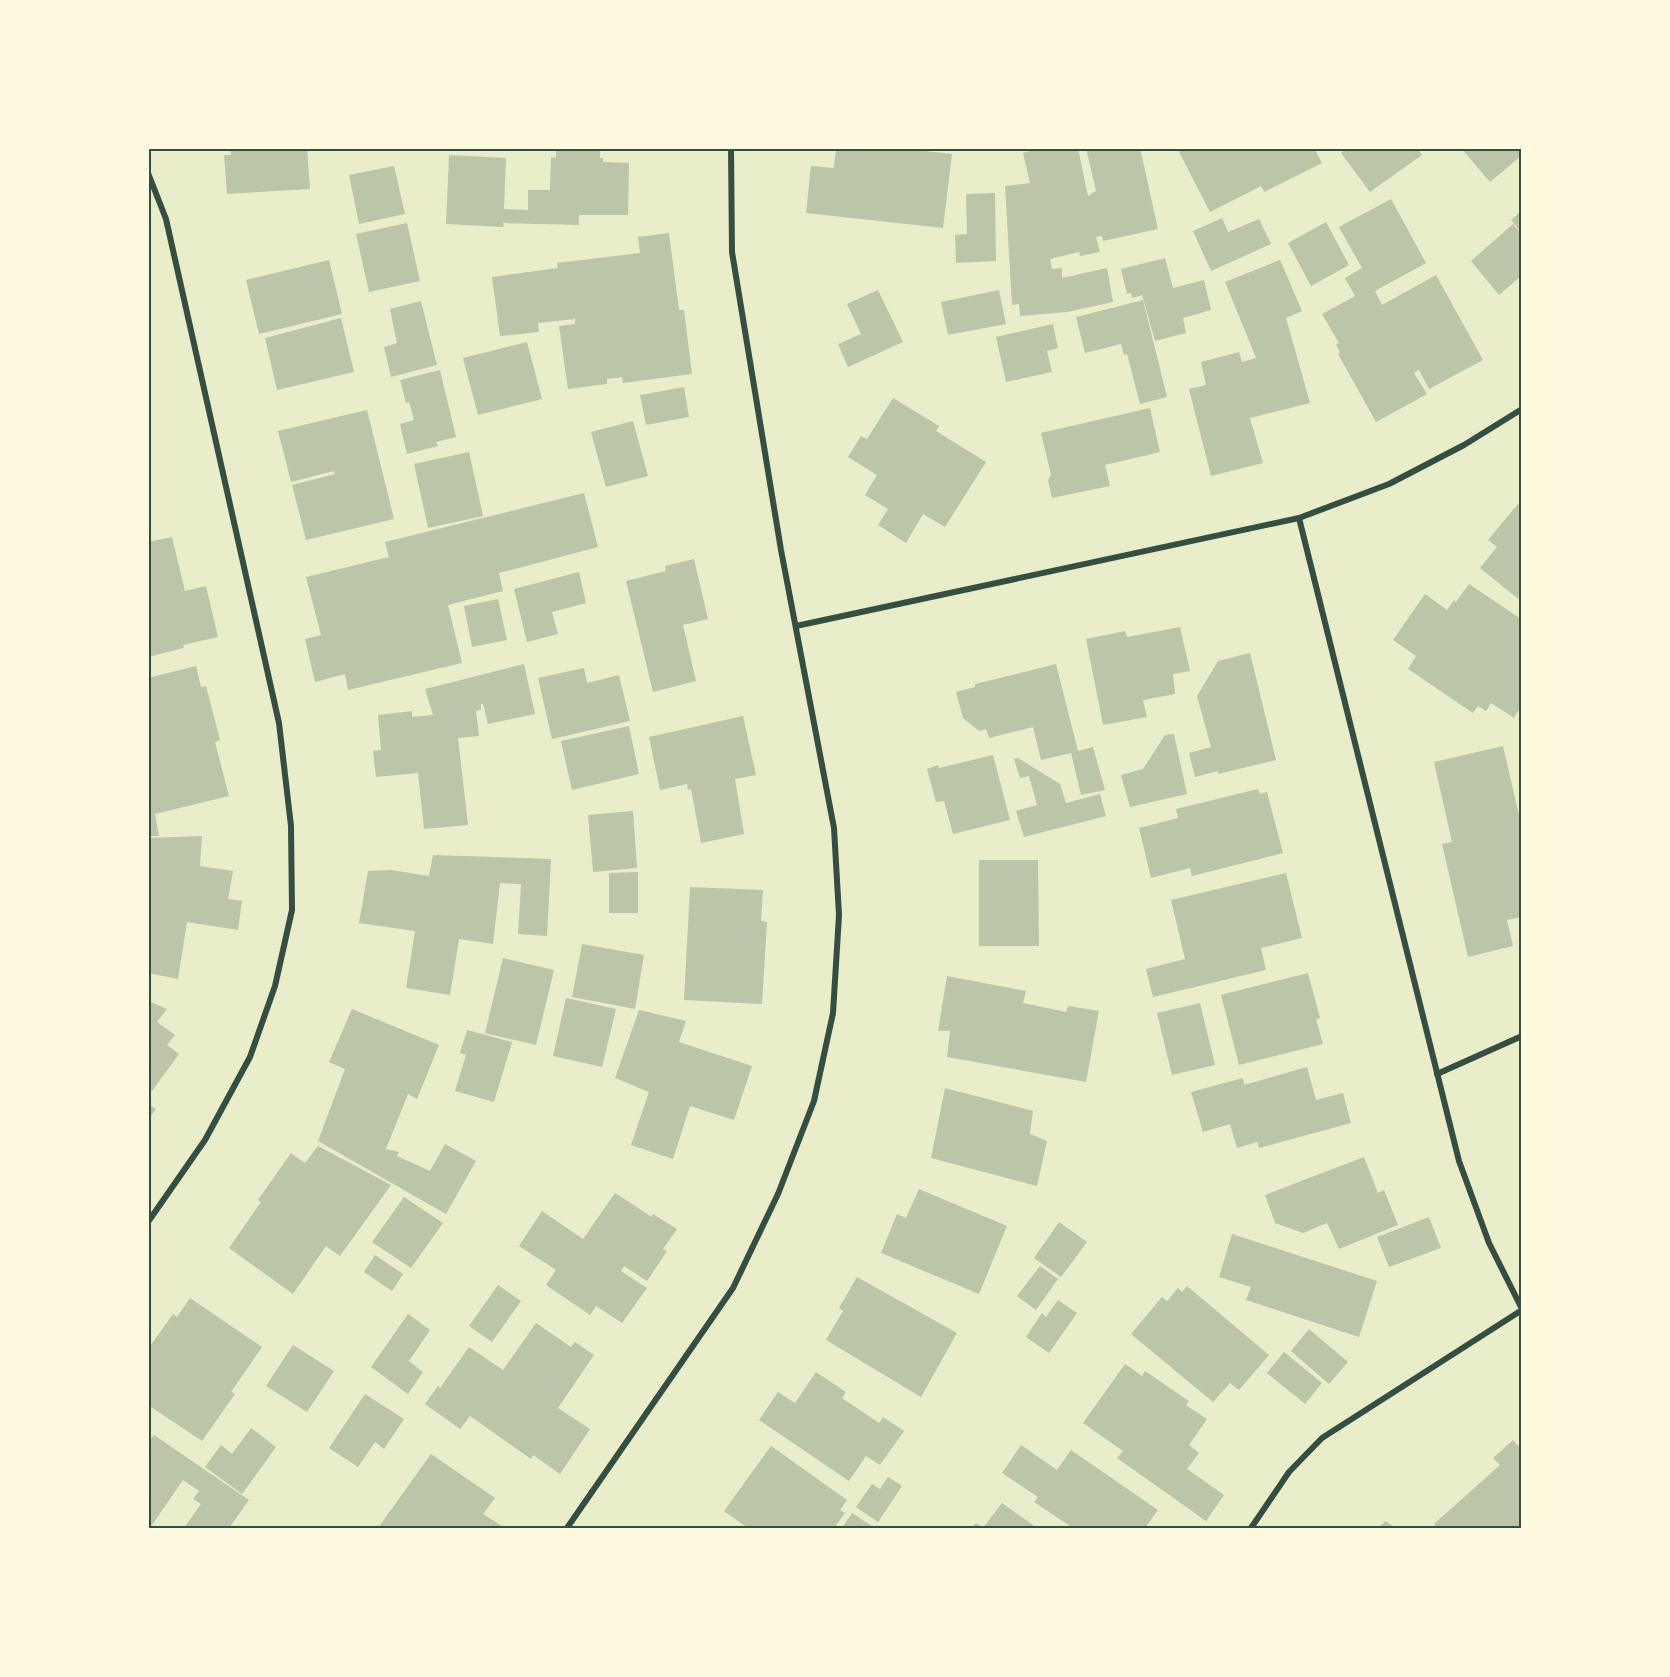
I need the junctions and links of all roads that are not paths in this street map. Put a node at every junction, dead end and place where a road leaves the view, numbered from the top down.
1 (731, 148) edge
2 (148, 173) edge
3 (1521, 409) edge
4 (1299, 518) junction
5 (796, 626) junction
6 (1521, 1035) edge
7 (1437, 1074) junction
8 (148, 1222) edge
9 (1521, 1309) edge
10 (567, 1528) edge
11 (1251, 1528) edge

1 - 5 street
2 - 8 street
3 - 4 street
4 - 5 street
4 - 7 street
5 - 10 street
6 - 7 street
7 - 9 street
9 - 11 street

